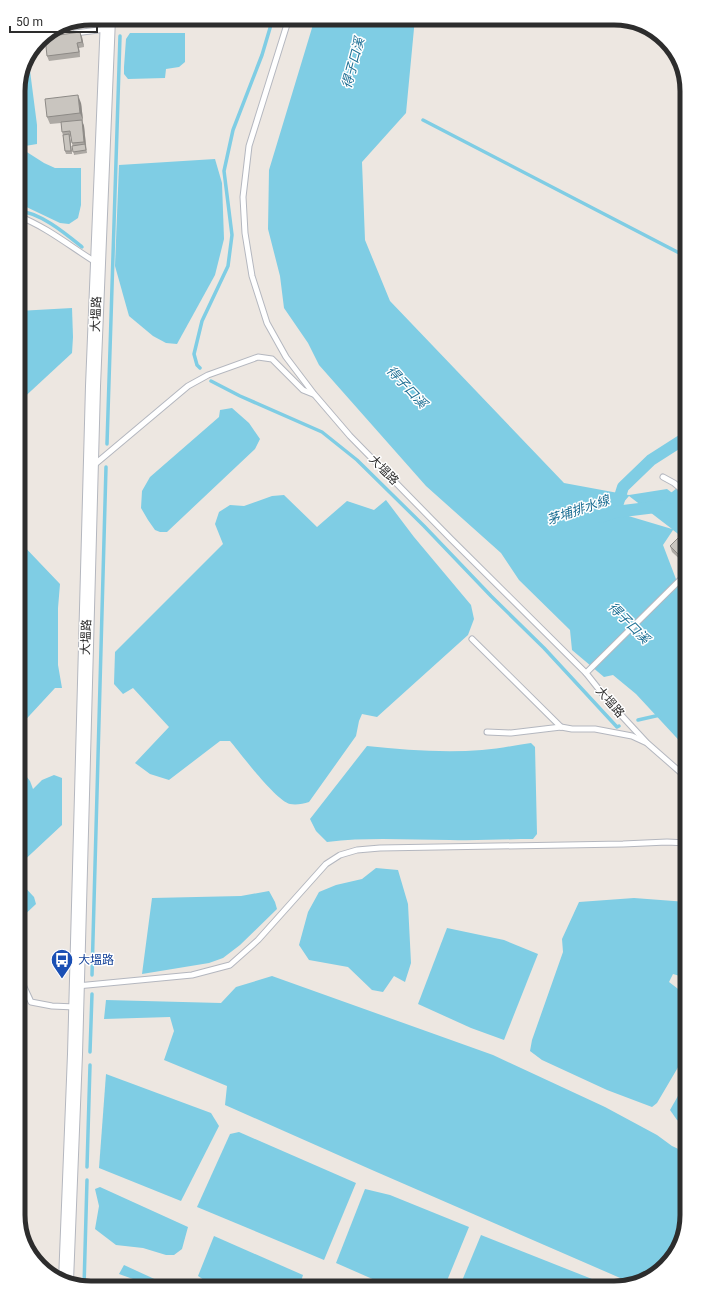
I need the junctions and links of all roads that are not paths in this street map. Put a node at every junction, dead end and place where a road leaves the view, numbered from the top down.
1 (101, 25) edge
2 (108, 25) edge
3 (287, 25) edge
4 (71, 34) edge
5 (25, 219) edge
6 (98, 263) junction
7 (314, 394) junction
8 (91, 467) junction
9 (663, 477) dead end
10 (680, 488) edge
11 (680, 580) edge
12 (472, 639) dead end
13 (586, 673) junction
14 (562, 727) junction
15 (487, 732) dead end
16 (647, 743) junction
17 (680, 772) edge
18 (680, 843) edge
19 (76, 986) junction
20 (25, 989) edge
21 (76, 1007) junction
22 (66, 1276) edge

1 - 4 lane
2 - 6 street, 大塭路
3 - 7 lane, 大塭路
5 - 6 lane
6 - 8 street, 大塭路
7 - 8 lane
7 - 13 lane, 大塭路
8 - 19 street, 大塭路
9 - 10 lane
11 - 13 lane
12 - 14 lane
13 - 16 lane, 大塭路
14 - 15 lane
14 - 16 lane
16 - 17 lane, 大塭路
18 - 19 lane
19 - 21 street, 大塭路
20 - 21 lane
21 - 22 street, 大塭路

